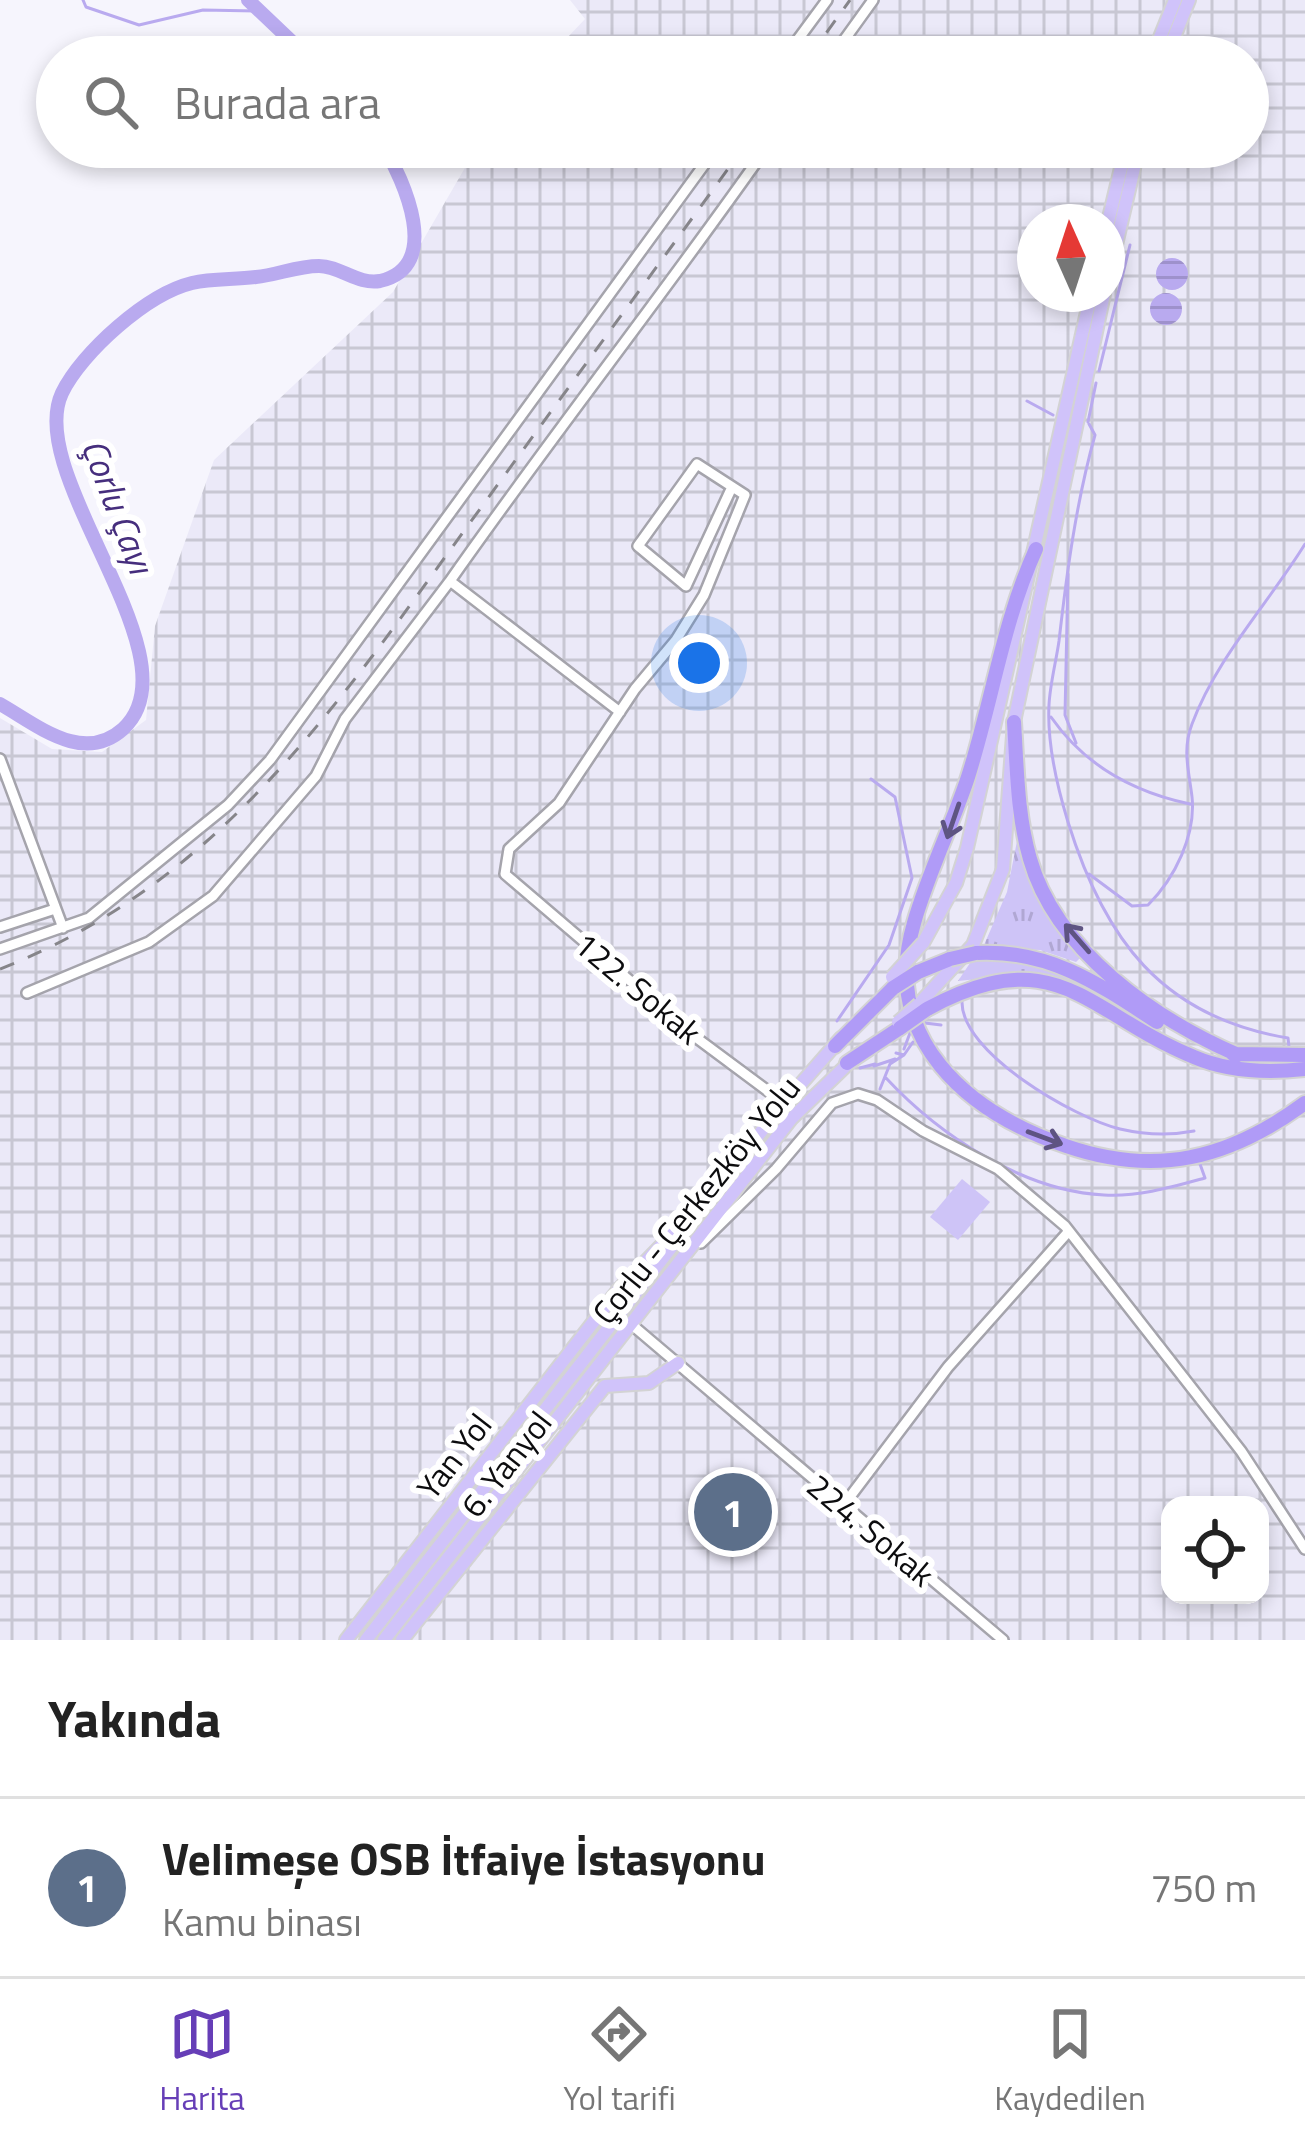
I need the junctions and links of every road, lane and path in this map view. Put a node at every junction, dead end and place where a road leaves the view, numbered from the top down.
1 (827, 0) edge
2 (874, 0) edge
3 (1175, 0) edge
4 (1189, 0) edge
5 (800, 36) edge
6 (847, 36) edge
7 (1160, 36) edge
8 (1174, 36) edge
9 (702, 168) edge
10 (752, 168) edge
11 (1121, 168) edge
12 (1134, 168) edge
13 (1112, 204) edge
14 (1125, 206) edge
15 (1087, 312) edge
16 (1100, 312) edge
17 (732, 487) junction
18 (1036, 549) junction
19 (450, 581) junction
20 (620, 712) junction
21 (1014, 722) junction
22 (0, 759) edge
23 (2, 773) edge
24 (55, 909) junction
25 (0, 927) edge
26 (63, 928) junction
27 (0, 949) edge
28 (892, 982) junction
29 (27, 993) dead end
30 (923, 1007) junction
31 (836, 1046) joint
32 (1238, 1055) junction
33 (1305, 1055) edge
34 (847, 1063) joint
35 (1305, 1069) edge
36 (784, 1103) junction
37 (1305, 1103) edge
38 (710, 1199) junction
39 (1069, 1231) junction
40 (672, 1273) junction
41 (606, 1306) junction
42 (625, 1319) junction
43 (678, 1363) junction
44 (843, 1506) junction
45 (1305, 1549) edge
46 (346, 1640) edge
47 (366, 1640) edge
48 (384, 1640) edge
49 (402, 1640) edge
50 (1003, 1640) edge

1 - 5 street
2 - 6 street
3 - 7 main road
4 - 8 main road
9 - 26 street
10 - 19 street
11 - 13 main road
12 - 14 main road
15 - 18 main road
16 - 21 main road
17 - 17 street
17 - 20 street
18 - 28 main road, bridge
18 -> 37 highway
19 - 20 street
19 - 29 street
20 - 36 street, 122. Sokak
21 - 30 main road
32 -> 21 highway
22 - 23 street
23 - 24 street
24 - 25 street
24 - 26 street
26 - 27 street
28 - 31 highway
28 - 32 highway, bridge
30 - 34 highway, bridge
30 - 35 highway
31 - 36 main road, Çorlu - Çerkezköy Yolu
32 - 33 highway
34 - 40 main road, Çorlu - Çerkezköy Yolu
36 - 38 main road, Çorlu - Çerkezköy Yolu
38 - 41 main road, Yan Yol
38 - 42 main road, Çorlu - Çerkezköy Yolu
39 - 40 street
39 - 44 street
39 - 45 street
40 - 42 main road, Çorlu - Çerkezköy Yolu
41 - 42 main road
41 - 46 main road, Yan Yol
42 - 43 street, 224. Sokak
42 - 47 main road, Çorlu - Çerkezköy Yolu
42 - 48 main road, Çorlu - Çerkezköy Yolu
43 - 44 street, 224. Sokak
43 - 49 main road, 6. Yanyol
44 - 50 street, 224. Sokak

